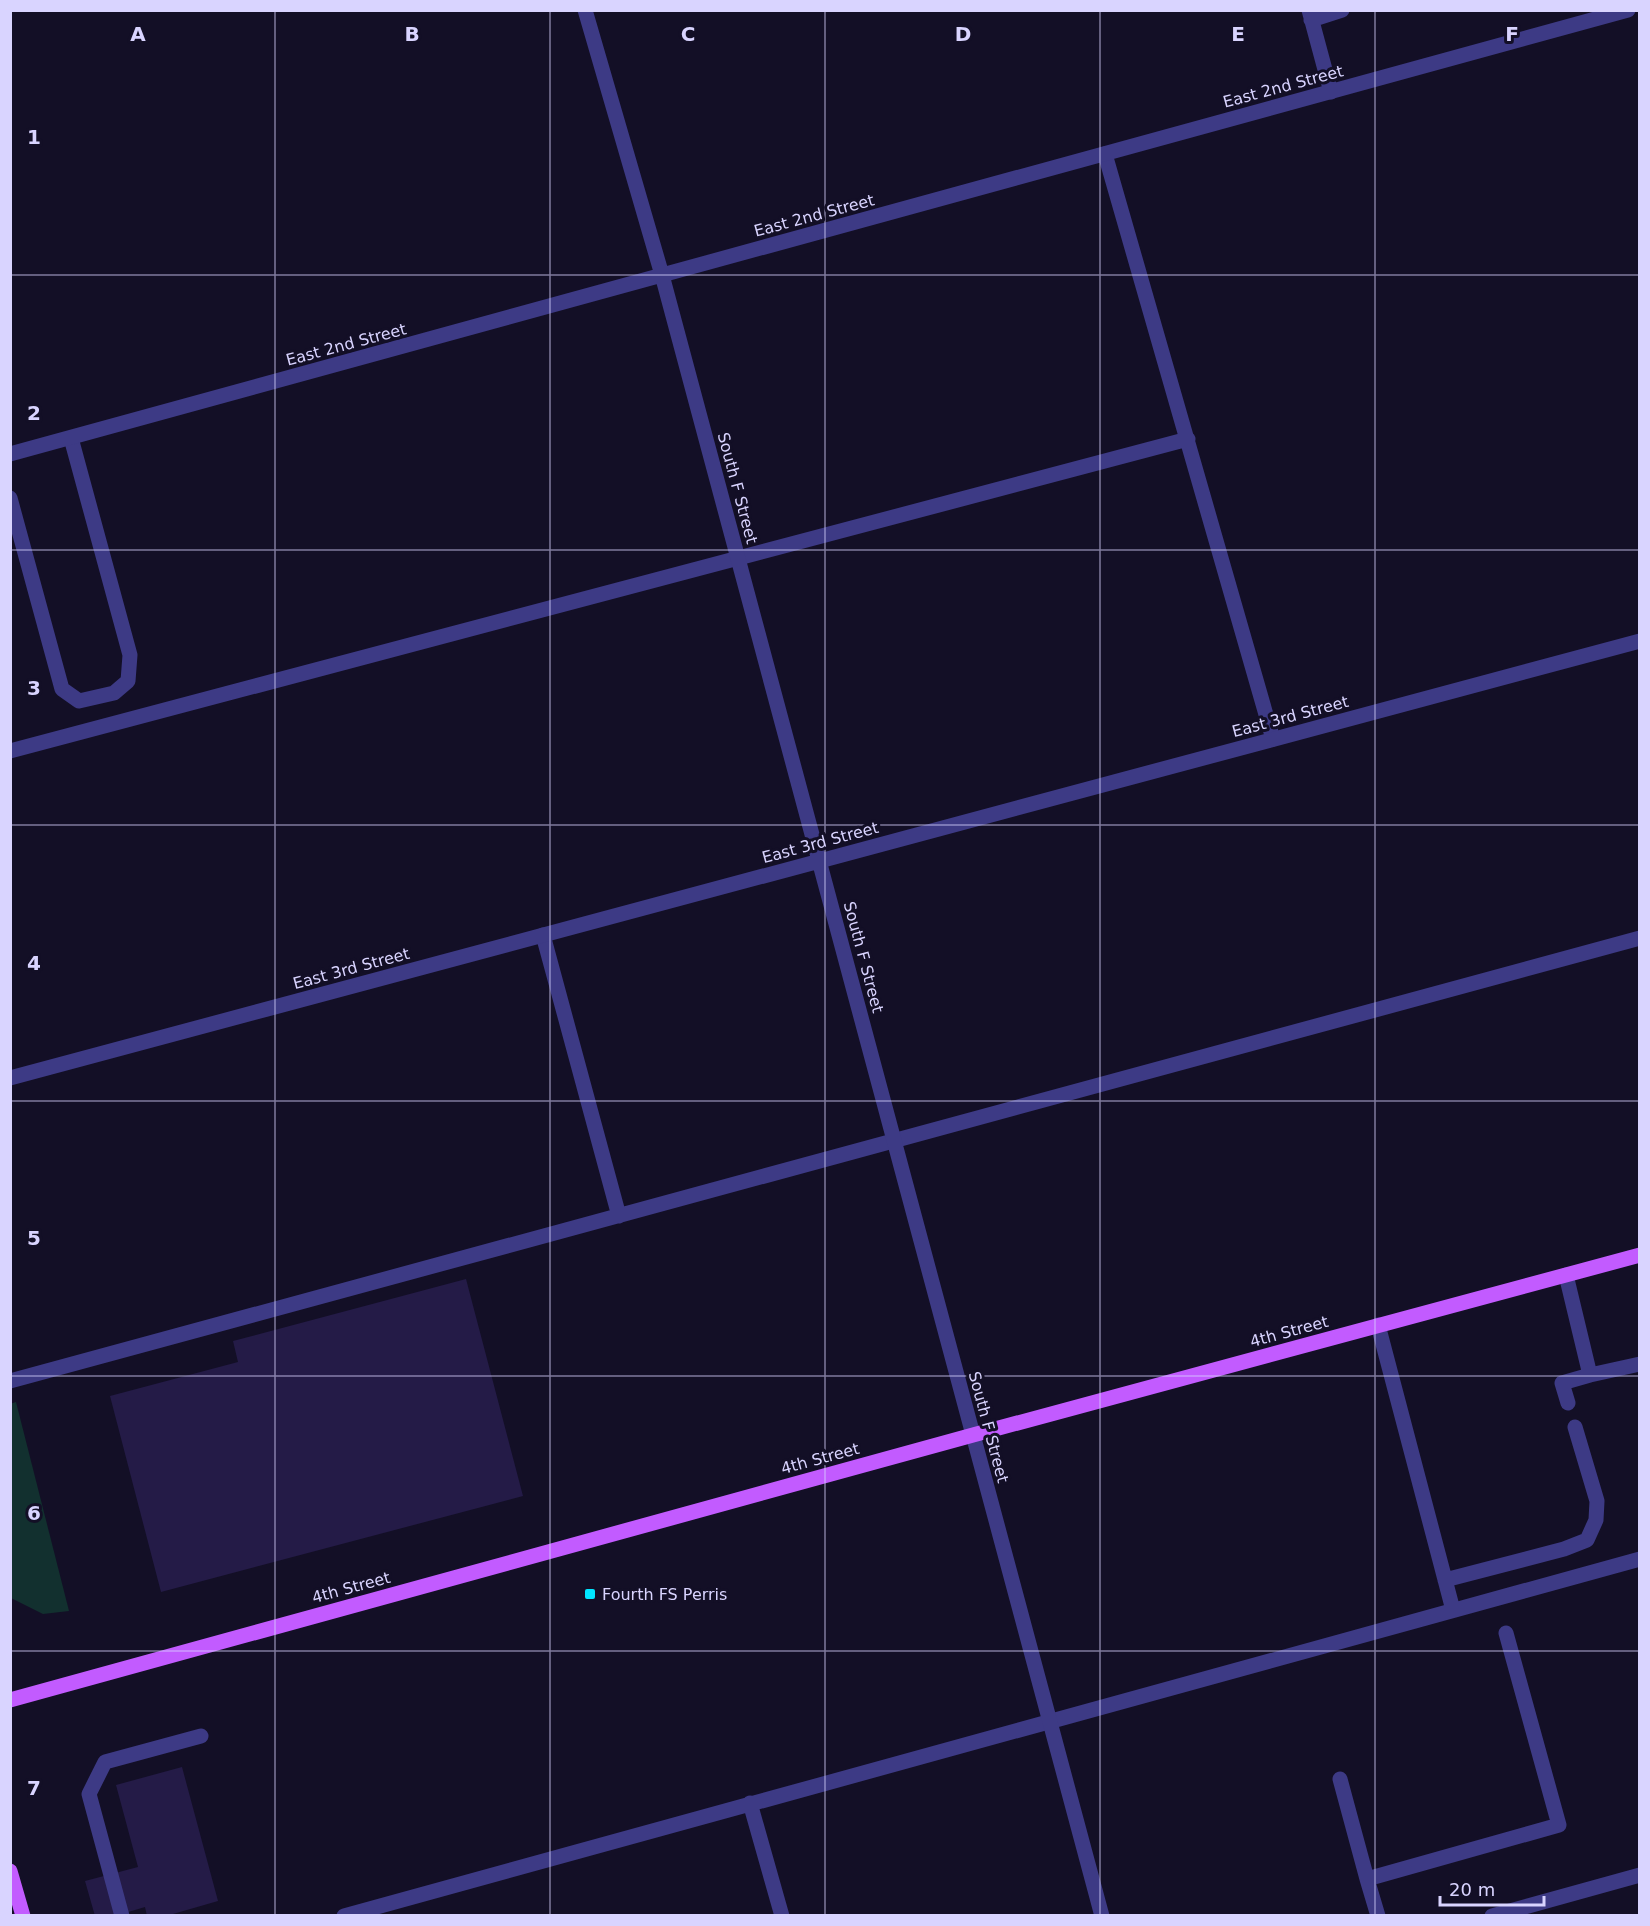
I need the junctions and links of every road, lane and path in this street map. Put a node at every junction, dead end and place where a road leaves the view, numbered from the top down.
1 (585, 10) edge
2 (1342, 10) edge
3 (1628, 10) edge
4 (1310, 15) edge
5 (1330, 92) junction
6 (1105, 154) junction
7 (662, 275) junction
8 (71, 438) junction
9 (1188, 439) junction
10 (10, 454) edge
11 (10, 498) edge
12 (739, 558) junction
13 (1640, 641) edge
14 (1273, 739) junction
15 (10, 751) edge
16 (820, 861) junction
17 (543, 935) junction
18 (1640, 938) edge
19 (10, 1078) edge
20 (895, 1141) junction
21 (619, 1216) junction
22 (1640, 1255) edge
23 (1566, 1275) junction
24 (1378, 1325) junction
25 (1640, 1364) edge
26 (1590, 1375) junction
27 (10, 1381) edge
28 (1568, 1403) dead end
29 (1575, 1427) dead end
30 (973, 1435) junction
31 (1640, 1559) edge
32 (1445, 1580) junction
33 (1453, 1610) junction
34 (1506, 1632) dead end
35 (10, 1700) edge
36 (1050, 1721) junction
37 (201, 1736) dead end
38 (1340, 1779) dead end
39 (750, 1803) junction
40 (10, 1870) edge
41 (1640, 1875) edge
42 (1367, 1879) junction
43 (22, 1916) edge
44 (123, 1916) edge
45 (344, 1916) edge
46 (782, 1916) edge
47 (1102, 1916) edge
48 (1378, 1916) edge
49 (1492, 1916) edge

1 - 7 street, South F Street
2 - 4 street
3 - 5 street, East 2nd Street
4 - 5 street
5 - 6 street, East 2nd Street
6 - 7 street, East 2nd Street
6 - 9 street
7 - 8 street, East 2nd Street
7 - 12 street, South F Street
8 - 10 street, East 2nd Street
8 - 11 street
9 - 12 street
9 - 14 street
12 - 15 street
12 - 16 street, South F Street
13 - 14 street, East 3rd Street
14 - 16 street, East 3rd Street
16 - 17 street, East 3rd Street
16 - 20 street, South F Street
17 - 19 street, East 3rd Street
17 - 21 street
18 - 20 street
20 - 21 street
20 - 30 street, South F Street
21 - 27 street
22 - 23 main road, 4th Street
23 - 24 main road, 4th Street
23 - 26 street
24 - 30 main road, 4th Street
24 - 32 street
25 - 26 street
26 - 28 street
29 - 32 street
30 - 35 main road, 4th Street
30 - 36 street, South F Street
31 - 33 street
32 - 33 street
33 - 36 street
34 - 42 street
36 - 39 street
36 - 47 street, South F Street
37 - 44 street
38 - 42 street
39 - 45 street
39 - 46 street
40 - 43 main road
41 - 49 street
42 - 48 street

